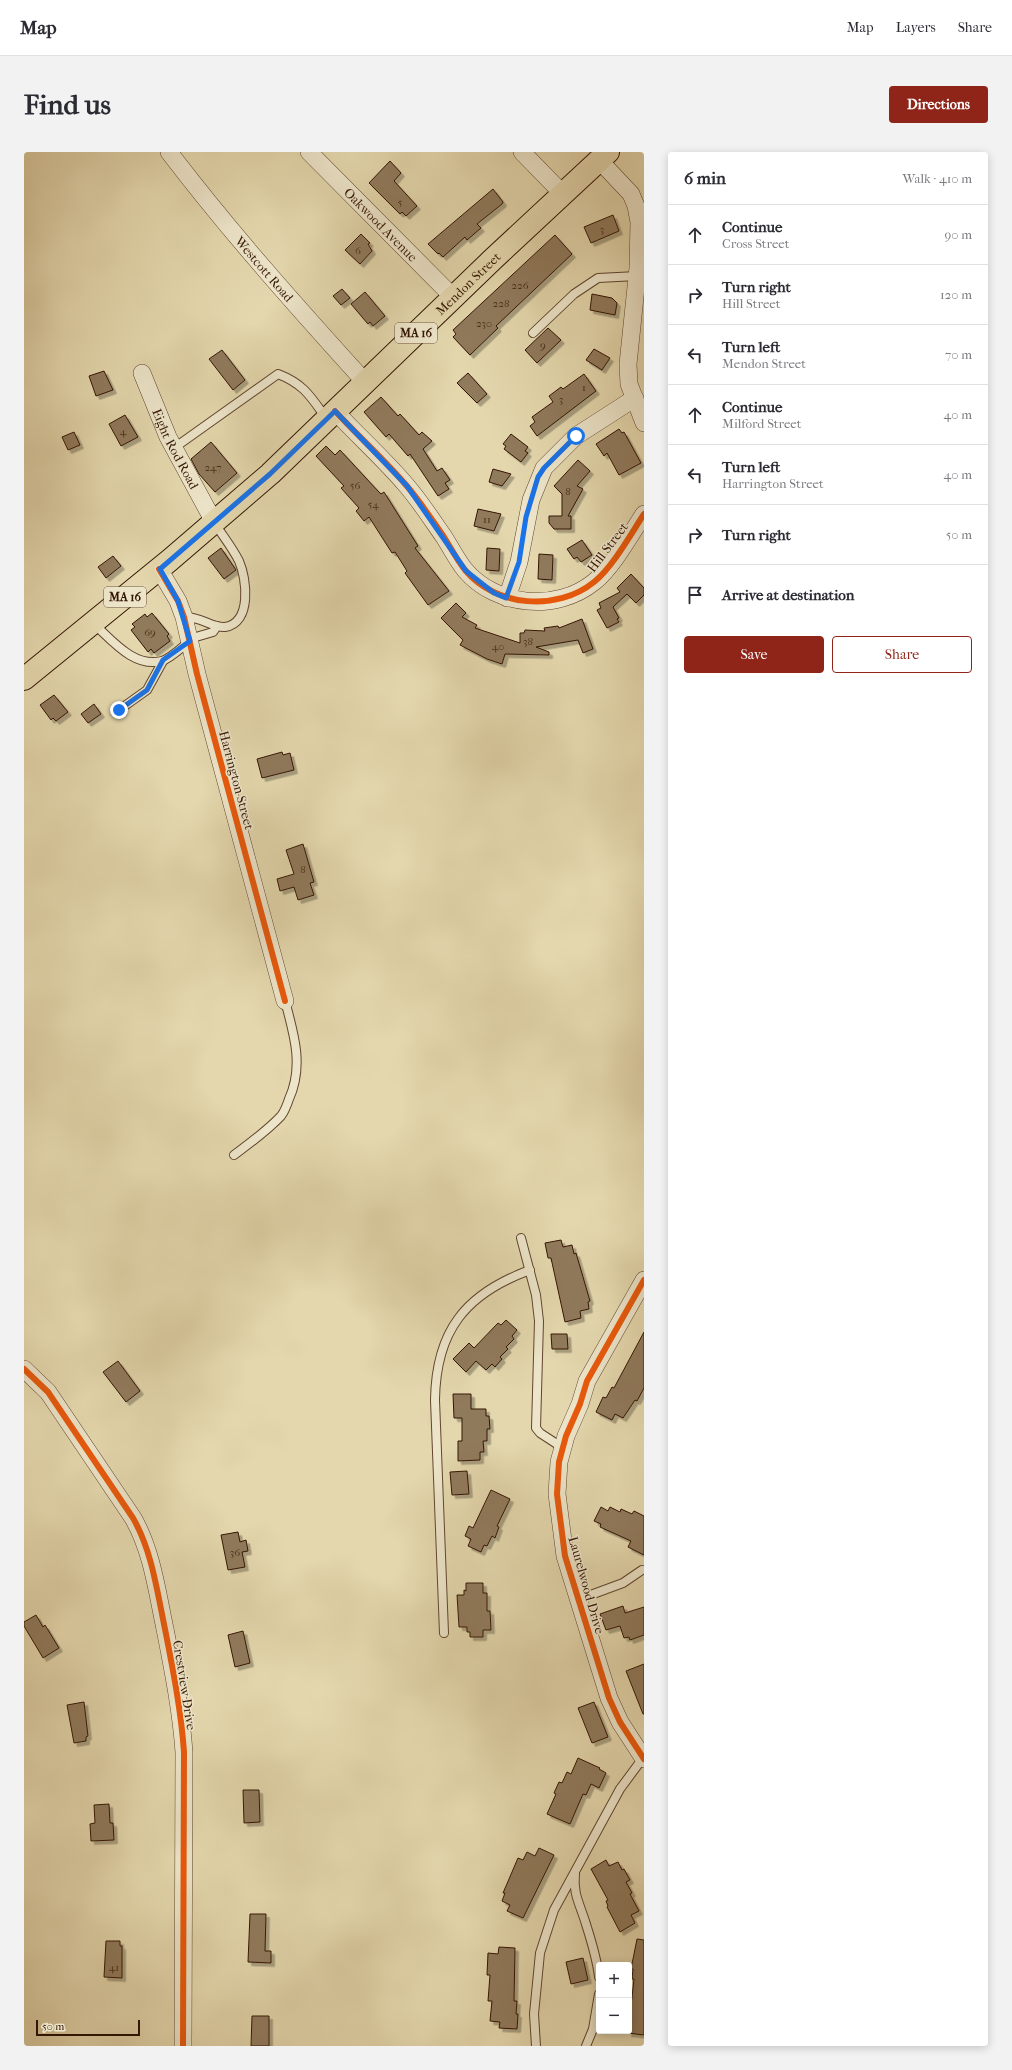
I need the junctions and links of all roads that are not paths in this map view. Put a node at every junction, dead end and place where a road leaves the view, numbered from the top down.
1 (169, 152) edge
2 (309, 152) edge
3 (522, 152) edge
4 (603, 156) edge
5 (562, 193) junction
6 (637, 276) junction
7 (453, 297) junction
8 (532, 333) dead end
9 (142, 374) dead end
10 (365, 382) junction
11 (634, 398) junction
12 (331, 415) junction
13 (644, 423) edge
14 (174, 448) junction
15 (644, 514) edge
16 (219, 518) junction
17 (160, 569) junction
18 (506, 598) junction
19 (184, 617) junction
20 (93, 623) junction
21 (218, 626) junction
22 (190, 640) junction
23 (163, 660) junction
24 (24, 679) edge
25 (119, 710) dead end
26 (285, 1001) joint
27 (234, 1155) dead end
28 (521, 1238) dead end
29 (530, 1270) junction
30 (644, 1280) edge
31 (24, 1369) edge
32 (563, 1448) junction
33 (642, 1570) dead end
34 (577, 1600) junction
35 (444, 1633) dead end
36 (643, 1759) edge
37 (576, 1868) junction
38 (596, 1962) edge
39 (598, 1998) edge
40 (183, 2046) edge
41 (536, 2046) edge
42 (586, 2046) edge

1 - 10 street, Westcott Road
2 - 7 street, Oakwood Avenue
3 - 5 street
4 - 5 main road, Mendon Street / MA 16
4 - 6 street
5 - 7 main road, Mendon Street / MA 16
6 - 8 lane
6 - 11 street
7 - 10 main road, Mendon Street / MA 16
9 - 14 street, Eight Rod Road
10 - 12 main road, Mendon Street / MA 16
11 - 13 street
11 - 18 street
12 - 14 lane
12 - 16 main road, Mendon Street / MA 16
12 - 18 street, Hill Street
14 - 16 street, Eight Rod Road
15 - 18 street, Hill Street
16 - 17 main road, MA 16
16 - 21 lane
17 - 19 street, Harrington Street
17 - 20 main road, MA 16
19 - 21 lane
19 - 22 street, Harrington Street
20 - 23 lane
20 - 24 main road, MA 16
21 - 22 lane
22 - 23 lane
22 - 26 street, Harrington Street
23 - 25 lane
26 - 27 lane
28 - 29 lane
29 - 32 lane
29 - 35 lane
30 - 32 street, Laurelwood Drive
31 - 40 street, Crestview Drive
32 - 34 street, Laurelwood Drive
33 - 34 lane
34 - 36 street, Laurelwood Drive
36 - 37 lane
37 - 38 lane
37 - 41 lane
39 - 42 lane

